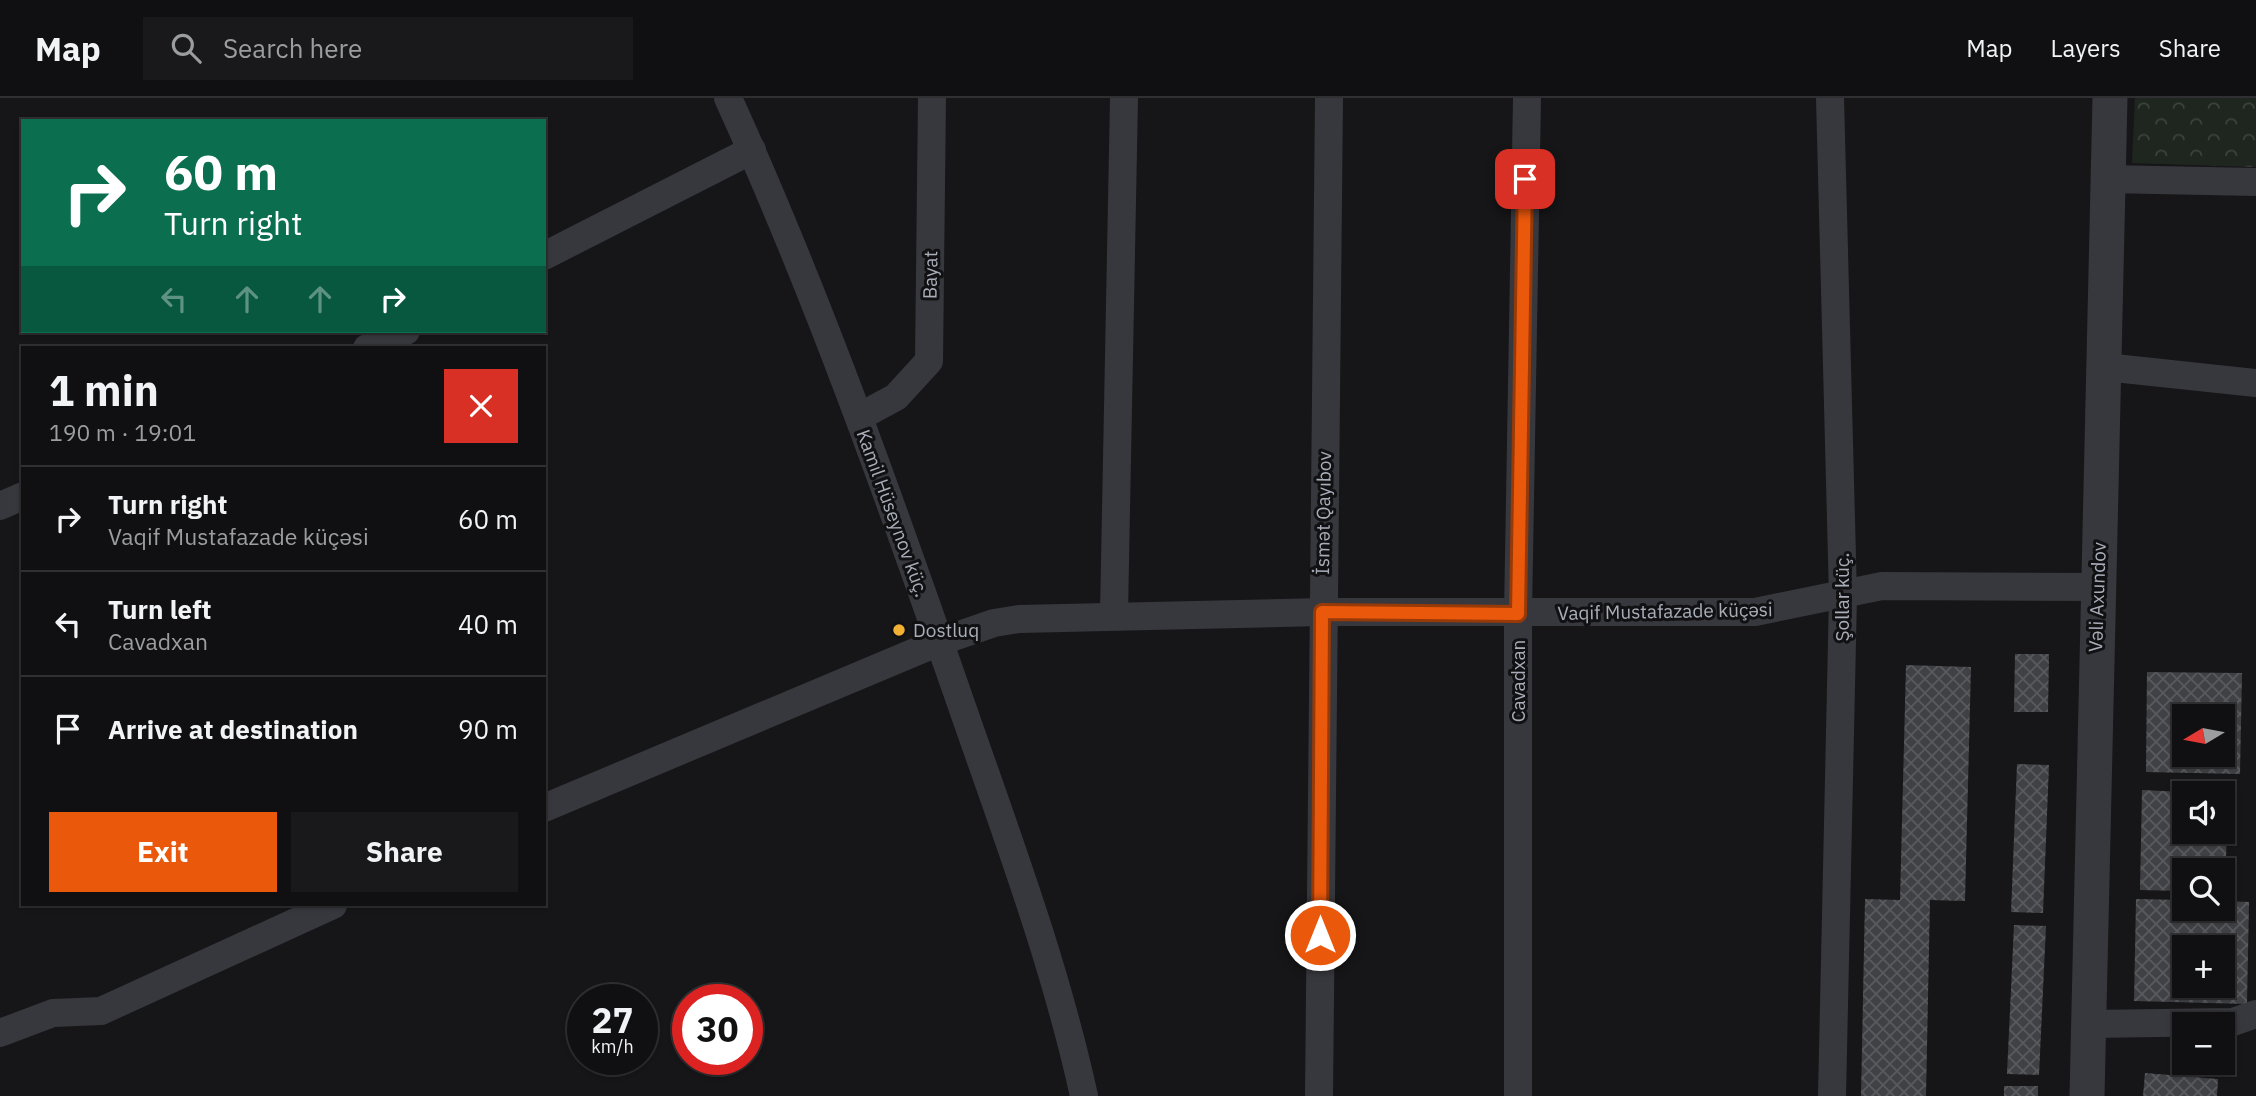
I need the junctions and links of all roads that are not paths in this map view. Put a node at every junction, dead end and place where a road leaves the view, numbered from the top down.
1 (728, 98) edge
2 (932, 98) edge
3 (1124, 98) edge
4 (1328, 98) edge
5 (1527, 98) edge
6 (1830, 98) edge
7 (2110, 98) edge
8 (752, 150) junction
9 (2107, 179) junction
10 (2256, 182) edge
11 (546, 255) edge
12 (401, 333) edge
13 (371, 346) edge
14 (2105, 367) junction
15 (2256, 383) edge
16 (859, 417) junction
17 (21, 497) edge
18 (0, 506) edge
19 (2097, 587) junction
20 (1843, 596) junction
21 (1322, 612) junction
22 (1114, 614) junction
23 (1518, 614) junction
24 (939, 642) junction
25 (546, 807) edge
26 (331, 906) edge
27 (2256, 1014) edge
28 (2088, 1024) junction
29 (0, 1032) edge
30 (1084, 1096) edge
31 (1319, 1096) edge
32 (1518, 1096) edge
33 (1832, 1096) edge
34 (2087, 1096) edge

1 - 8 street, Kamil Hüseynov küç.
2 - 16 street, Bayat
3 - 22 street
4 - 21 street, İsmət Qayıbov
5 - 23 street, Cavadxan
6 - 20 street, Şollar küç.
7 - 9 street, Vəli Axundov
8 - 11 street
8 - 16 street, Kamil Hüseynov küç.
9 - 10 street
9 - 14 street, Vəli Axundov
12 - 13 street
14 - 15 street
14 - 19 street, Vəli Axundov
16 - 24 street, Kamil Hüseynov küç.
17 - 18 street
19 - 20 street, Vaqif Mustafazade küçəsi
19 - 28 street, Vəli Axundov
20 - 23 street, Vaqif Mustafazade küçəsi
20 - 33 street, Şollar küç.
21 - 22 street, Vaqif Mustafazade küçəsi
21 - 23 street, Vaqif Mustafazade küçəsi
21 - 31 street, İsmət Qayıbov
22 - 24 street, Vaqif Mustafazade küçəsi
23 - 32 street, Cavadxan
24 - 25 street, Vaqif Mustafazade küçəsi
24 - 30 street, Kamil Hüseynov küç.
26 - 29 street
27 - 28 street
28 - 34 street, Vəli Axundov

